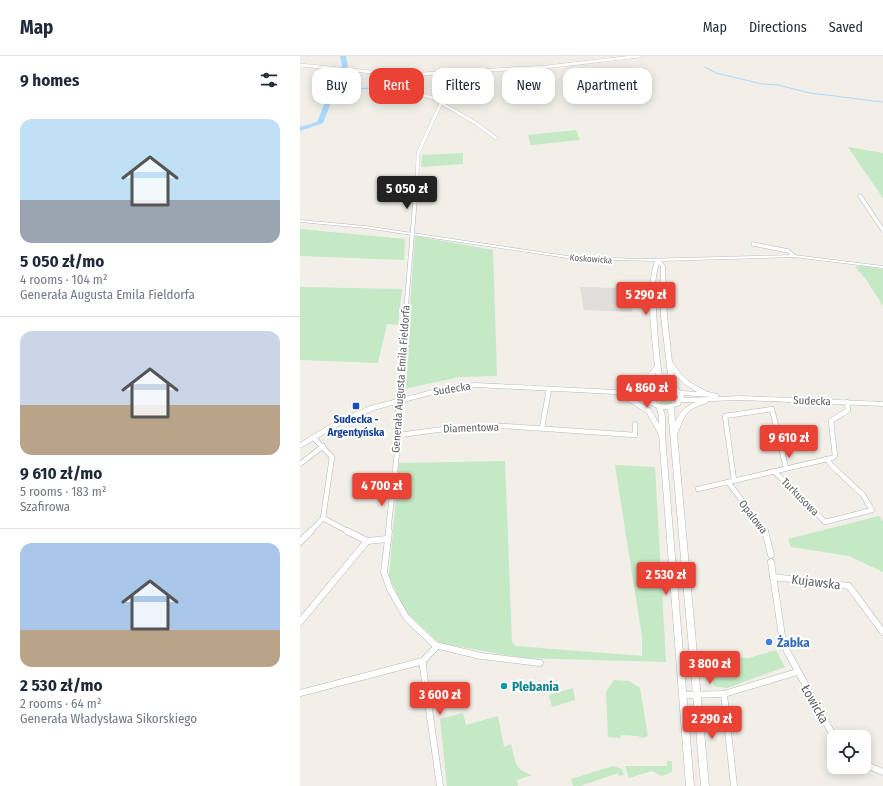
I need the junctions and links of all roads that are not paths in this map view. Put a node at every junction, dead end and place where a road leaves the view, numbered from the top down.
1 (640, 56) edge
2 (300, 65) edge
3 (369, 72) edge
4 (424, 73) edge
5 (441, 104) joint
6 (496, 138) dead end
7 (860, 196) dead end
8 (300, 221) edge
9 (883, 230) edge
10 (411, 233) junction
11 (753, 244) dead end
12 (794, 256) junction
13 (674, 259) junction
14 (646, 260) junction
15 (658, 260) junction
16 (654, 266) junction
17 (663, 266) junction
18 (883, 267) edge
19 (670, 362) junction
20 (658, 366) junction
21 (660, 385) junction
22 (672, 386) junction
23 (549, 389) junction
24 (652, 389) junction
25 (615, 392) junction
26 (680, 393) junction
27 (650, 397) junction
28 (710, 397) junction
29 (400, 400) junction
30 (680, 400) junction
31 (847, 402) junction
32 (883, 404) edge
33 (659, 406) junction
34 (671, 407) junction
35 (635, 424) dead end
36 (542, 428) junction
37 (399, 435) junction
38 (662, 436) junction
39 (674, 436) junction
40 (313, 437) junction
41 (300, 446) edge
42 (324, 446) junction
43 (827, 459) junction
44 (300, 464) edge
45 (786, 468) junction
46 (774, 471) junction
47 (734, 480) junction
48 (728, 482) junction
49 (698, 488) dead end
50 (323, 518) junction
51 (387, 539) junction
52 (367, 541) junction
53 (300, 542) edge
54 (771, 556) dead end
55 (770, 562) dead end
56 (773, 577) junction
57 (300, 622) edge
58 (883, 632) edge
59 (437, 646) junction
60 (424, 661) junction
61 (540, 663) dead end
62 (797, 672) junction
63 (300, 693) edge
64 (724, 694) junction
65 (683, 695) junction
66 (697, 695) junction
67 (830, 730) edge
68 (871, 767) edge
69 (883, 772) edge
70 (440, 786) edge
71 (690, 786) edge
72 (706, 786) edge
73 (734, 786) edge

1 - 4 street
2 - 3 street
5 - 6 street
5 - 10 street, Generała Augusta Emila Fieldorfa
7 - 9 street
8 - 10 street, Koskowicka
10 - 14 street, Koskowicka
10 - 29 street, Generała Augusta Emila Fieldorfa
11 - 12 street
12 - 13 street, Koskowicka
12 - 18 street, Koskowicka
13 - 15 street, Koskowicka
13 - 17 street
14 - 15 street, Koskowicka
14 - 16 street
15 - 16 street
15 - 17 street
16 - 20 street
17 - 19 street
19 - 22 street
19 - 28 street
20 - 21 street
20 - 25 street
21 - 22 street
21 - 24 street
22 - 26 street
23 - 25 street, Sudecka
23 - 29 street, Sudecka
23 - 36 street
24 - 25 street, Sudecka
24 - 27 street
25 - 27 street, Sudecka
25 - 38 street
26 - 28 street, Sudecka
26 - 30 street
27 - 33 street
28 - 30 street, Sudecka
28 - 31 street, Sudecka
28 - 39 street
29 - 37 street, Generała Augusta Emila Fieldorfa
29 - 40 street, Sudecka
30 - 34 street
31 - 32 street, Sudecka
31 - 43 street
33 - 34 street
33 - 38 street
34 - 39 street
35 - 36 street, Diamentowa
36 - 37 street, Diamentowa
37 - 51 street, Generała Augusta Emila Fieldorfa
38 - 65 street
39 - 66 street
40 - 41 street, Sudecka
40 - 42 street
42 - 44 street
42 - 50 street
43 - 45 street
43 - 46 street, Turkusowa
45 - 46 street
45 - 47 street
46 - 47 street
47 - 48 street
48 - 49 street
48 - 54 street, Opalowa
50 - 52 street
50 - 53 street
51 - 52 street
51 - 59 street, Generała Augusta Emila Fieldorfa
52 - 57 street
55 - 56 street
56 - 58 street, Kujawska
56 - 62 street, Łowicka
59 - 60 street
59 - 61 street
60 - 63 street
60 - 70 street
62 - 64 street
62 - 67 street, Łowicka
64 - 66 street
64 - 73 street
65 - 66 street
65 - 71 street
66 - 72 street
68 - 69 street

